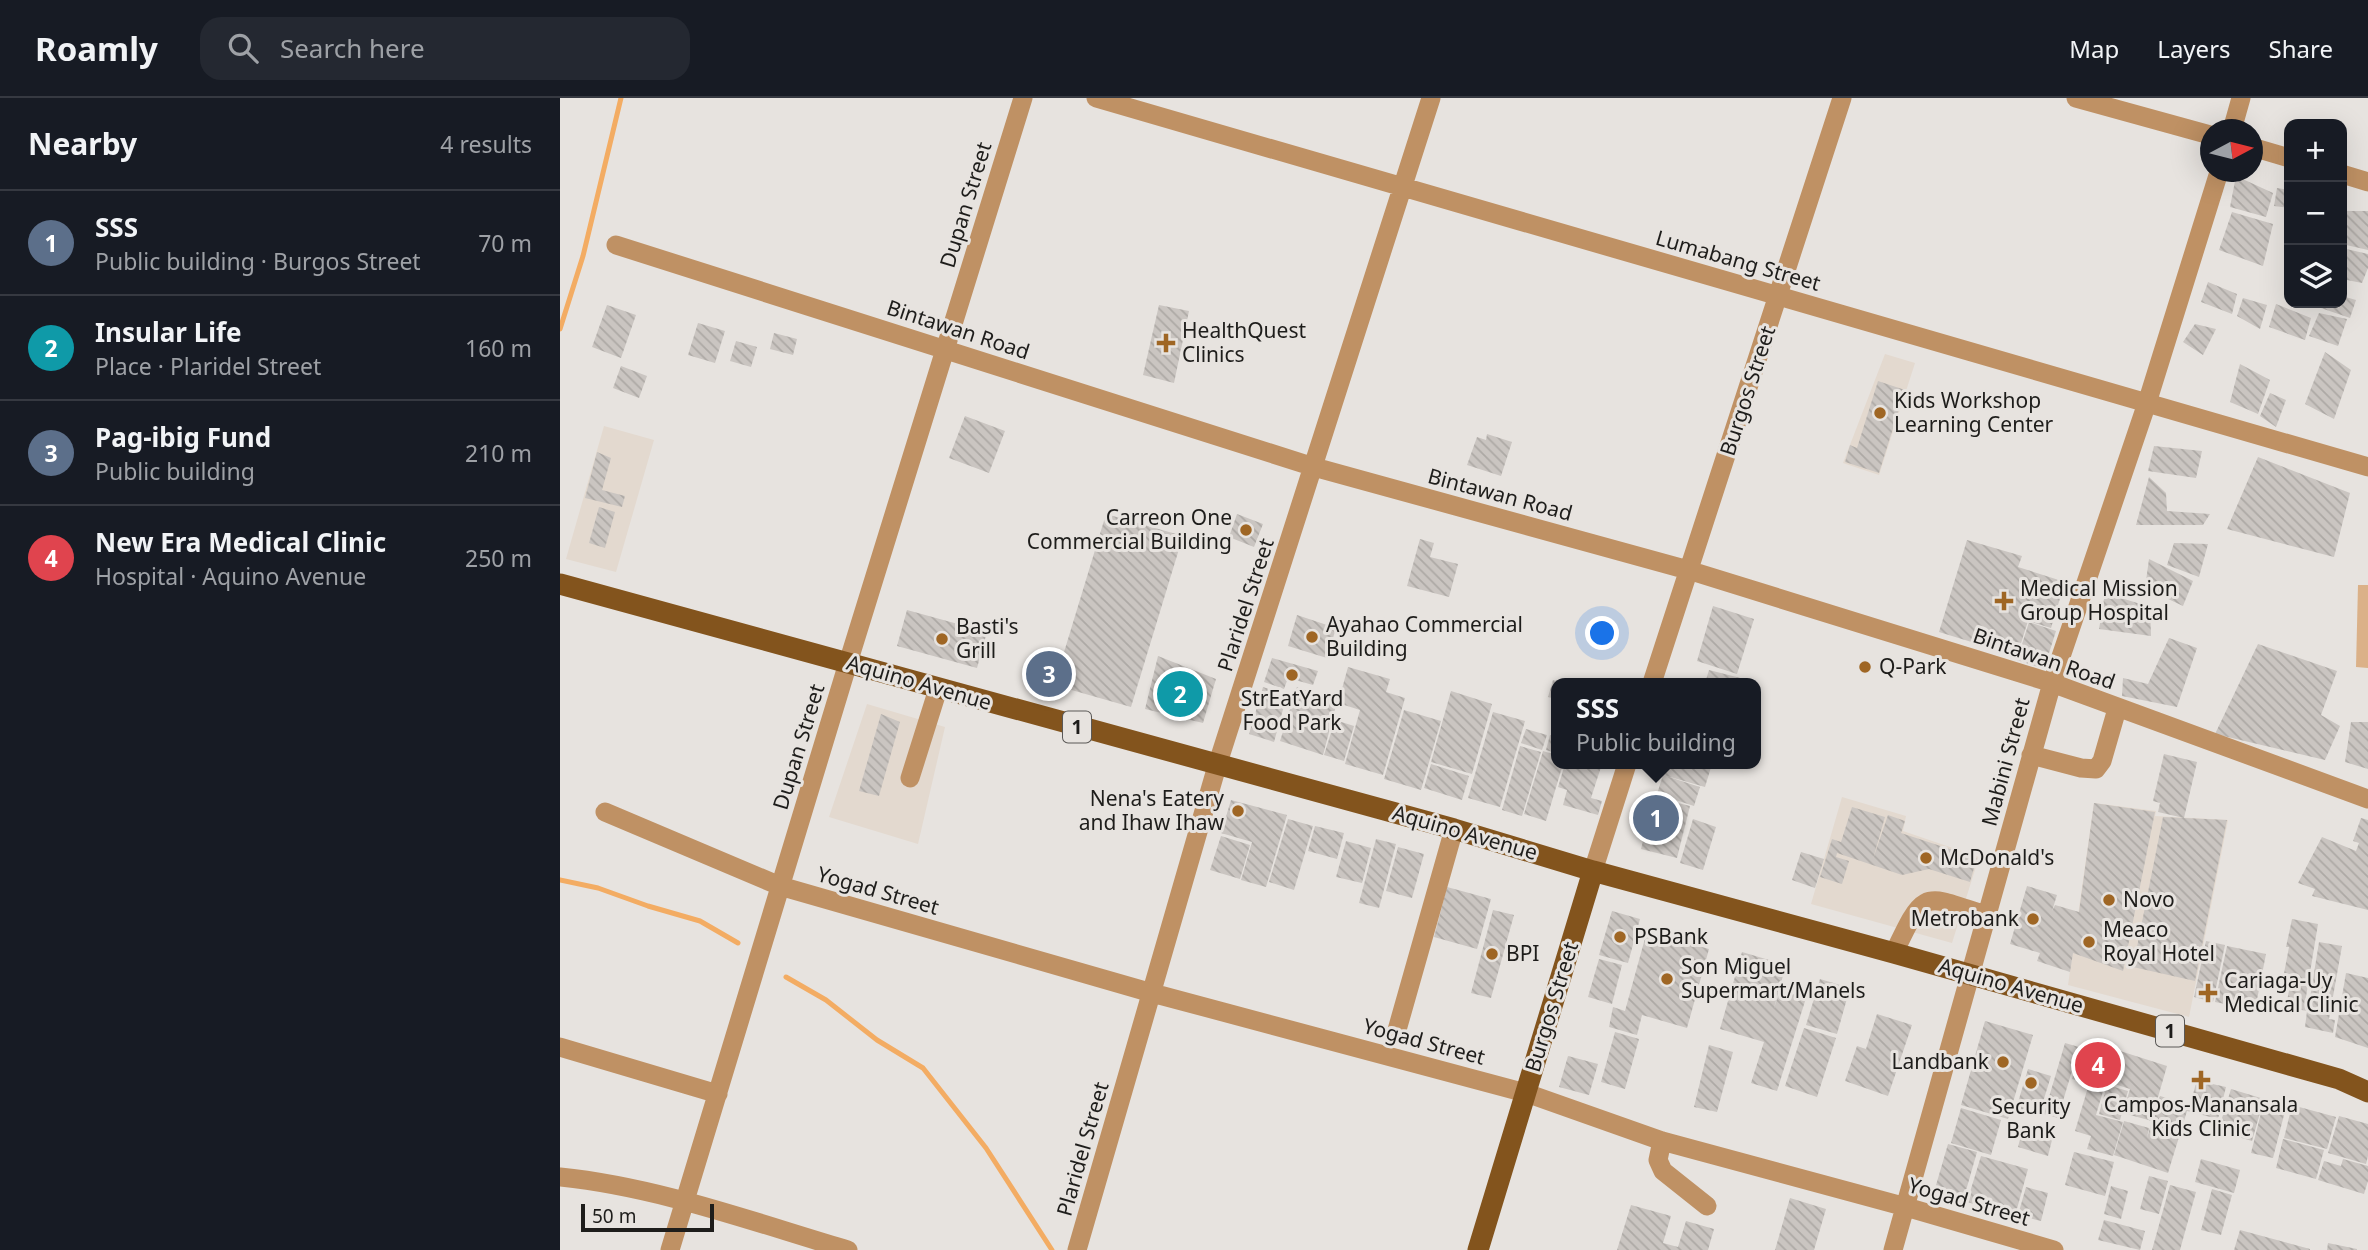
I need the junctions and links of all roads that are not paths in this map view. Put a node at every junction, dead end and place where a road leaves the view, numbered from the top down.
1 (1023, 98) edge
2 (1096, 98) edge
3 (1431, 98) edge
4 (1842, 98) edge
5 (2076, 98) edge
6 (2241, 98) edge
7 (2235, 119) edge
8 (2200, 132) edge
9 (2263, 151) edge
10 (2284, 157) edge
11 (2347, 176) edge
12 (2216, 182) edge
13 (2368, 182) edge
14 (1401, 187) junction
15 (616, 245) dead end
16 (1779, 296) junction
17 (945, 350) junction
18 (2147, 403) junction
19 (1314, 467) junction
20 (2368, 467) edge
21 (1688, 570) junction
22 (560, 583) edge
23 (848, 663) junction
24 (1654, 678) edge
25 (2052, 683) junction
26 (938, 689) junction
27 (2117, 709) junction
28 (2031, 755) junction
29 (1217, 765) junction
30 (1625, 769) edge
31 (910, 779) dead end
32 (2368, 799) edge
33 (605, 812) dead end
34 (1454, 829) junction
35 (1593, 871) junction
36 (780, 886) junction
37 (1988, 916) junction
38 (1894, 953) junction
39 (1971, 975) junction
40 (1152, 993) junction
41 (1397, 1030) dead end
42 (560, 1047) edge
43 (2368, 1092) edge
44 (1526, 1093) junction
45 (718, 1094) junction
46 (1662, 1141) junction
47 (560, 1177) edge
48 (685, 1202) junction
49 (1707, 1206) dead end
50 (1906, 1207) junction
51 (670, 1250) edge
52 (848, 1250) edge
53 (1077, 1250) edge
54 (1478, 1250) edge
55 (1894, 1250) edge
56 (2054, 1250) edge

1 - 17 street, Dupan Street
2 - 14 street, Lumabang Street
3 - 14 street, Plaridel Street
4 - 16 street, Burgos Street
5 - 8 street
6 - 7 street
9 - 10 street
11 - 13 street
12 - 18 street, Mabini Street
14 - 16 street, Lumabang Street
14 - 19 street, Plaridel Street
15 - 17 street, Bintawan Road
16 - 18 street, Lumabang Street
16 - 21 street, Burgos Street
17 - 19 street, Bintawan Road
17 - 23 street, Dupan Street
18 - 20 street, Lumabang Street
18 - 25 street, Mabini Street
19 - 21 street, Bintawan Road
19 - 29 street, Plaridel Street
21 - 24 street, Burgos Street
21 - 25 street, Bintawan Road
22 - 23 main road, Aquino Avenue / 1
23 - 26 main road, Aquino Avenue / 1
23 - 36 street, Dupan Street
25 - 27 street, Bintawan Road
25 - 28 street, Mabini Street
26 - 29 main road, Aquino Avenue / 1
26 - 31 street
27 - 28 street
27 - 32 street, Bintawan Road
28 - 37 street, Mabini Street
29 - 34 main road, Aquino Avenue / 1
29 - 40 street, Plaridel Street
30 - 35 street, Burgos Street
33 - 36 street, Yogad Street
34 - 35 main road, Aquino Avenue / 1
34 - 41 street
35 - 38 main road, Aquino Avenue / 1
35 - 44 main road, Burgos Street
36 - 40 street, Yogad Street
36 - 45 street, Dupan Street
37 - 38 street
37 - 39 street, Mabini Street
38 - 39 main road, Aquino Avenue / 1
39 - 43 main road, Aquino Avenue / 1
39 - 50 street, Mabini Street
40 - 44 street, Yogad Street
40 - 53 street, Plaridel Street
42 - 45 street
44 - 46 street, Yogad Street
44 - 54 main road, Burgos Street
45 - 48 street, Dupan Street
46 - 49 street
46 - 50 street, Yogad Street
47 - 48 street
48 - 51 street, Dupan Street
48 - 52 street
50 - 55 street, Mabini Street
50 - 56 street, Yogad Street

